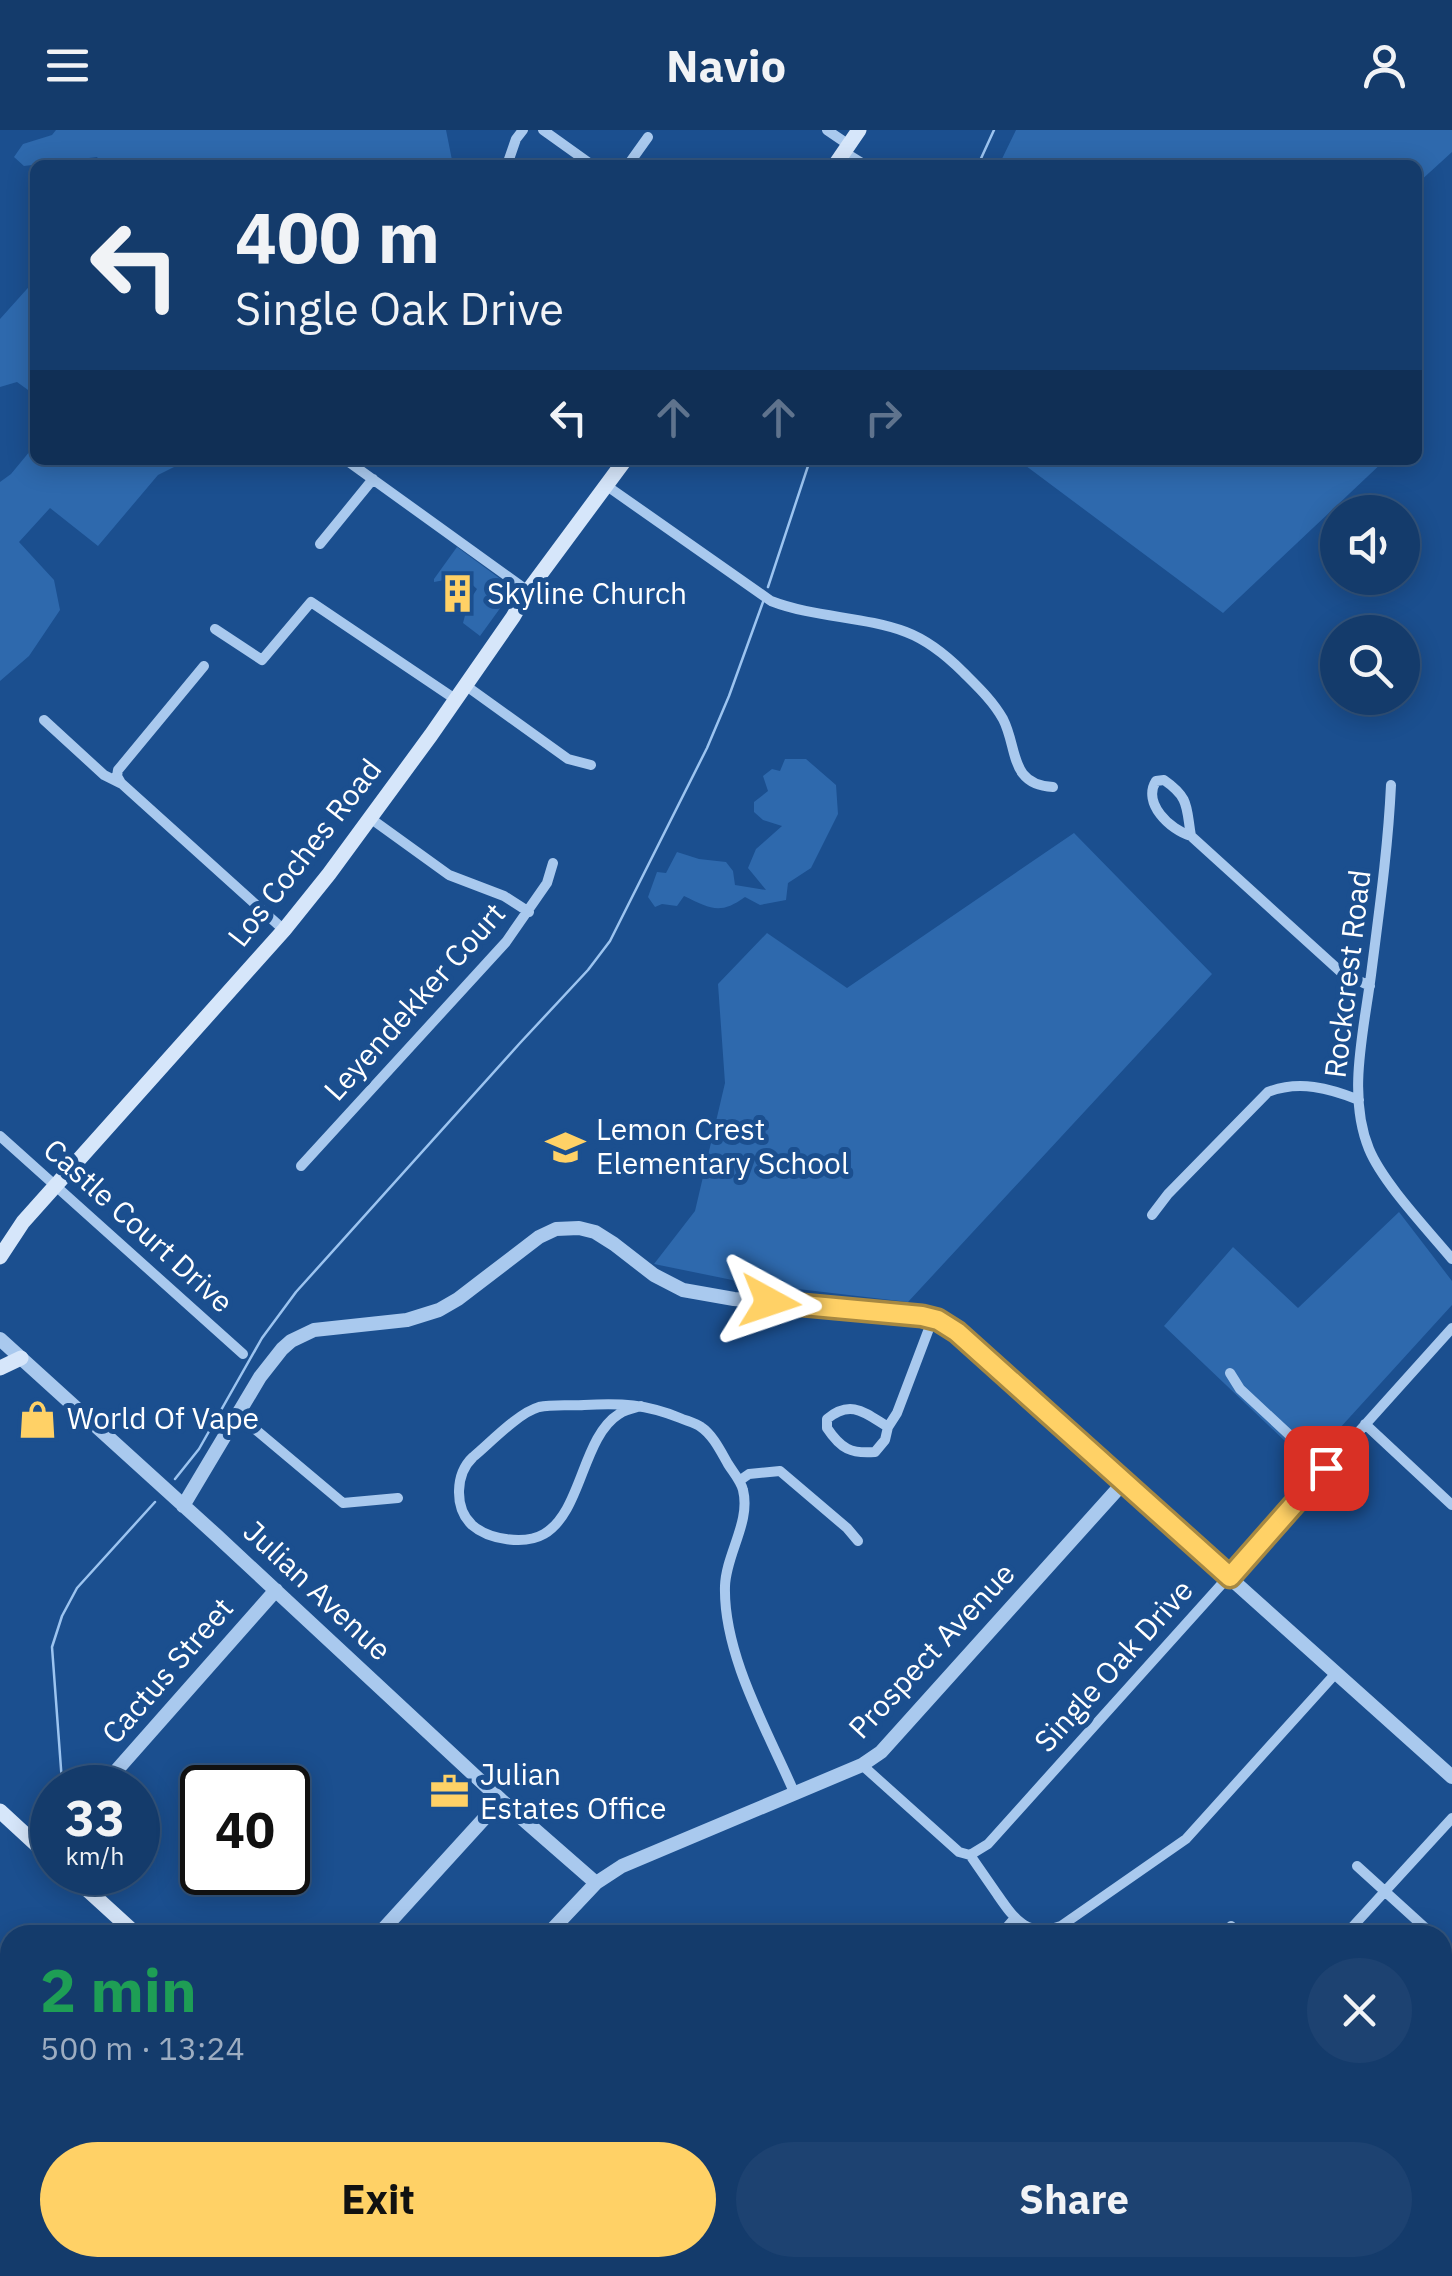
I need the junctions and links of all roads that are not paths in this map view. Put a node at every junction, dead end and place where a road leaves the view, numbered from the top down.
1 (523, 130) edge
2 (542, 130) edge
3 (827, 130) edge
4 (860, 130) edge
5 (648, 137) dead end
6 (842, 154) edge
7 (509, 160) edge
8 (585, 160) edge
9 (632, 160) edge
10 (353, 465) edge
11 (622, 465) edge
12 (373, 479) junction
13 (607, 486) junction
14 (320, 544) dead end
15 (528, 591) junction
16 (215, 629) dead end
17 (204, 666) dead end
18 (460, 692) junction
19 (44, 720) dead end
20 (591, 765) dead end
21 (121, 784) junction
22 (1391, 786) dead end
23 (1053, 788) dead end
24 (370, 818) junction
25 (1191, 836) junction
26 (554, 863) dead end
27 (529, 912) junction
28 (284, 930) junction
29 (1370, 986) junction
30 (1359, 1100) junction
31 (0, 1136) edge
32 (301, 1166) dead end
33 (55, 1185) junction
34 (1152, 1215) dead end
35 (0, 1258) edge
36 (1452, 1258) edge
37 (934, 1318) junction
38 (1452, 1328) edge
39 (0, 1339) edge
40 (243, 1354) dead end
41 (21, 1358) junction
42 (0, 1368) edge
43 (1230, 1374) dead end
44 (640, 1406) junction
45 (237, 1414) junction
46 (1365, 1424) junction
47 (888, 1426) junction
48 (1326, 1468) junction
49 (739, 1481) junction
50 (1124, 1482) junction
51 (398, 1498) dead end
52 (1452, 1505) edge
53 (183, 1506) junction
54 (858, 1541) dead end
55 (1230, 1577) junction
56 (276, 1590) junction
57 (1336, 1673) junction
58 (121, 1765) edge
59 (862, 1765) junction
60 (1452, 1778) edge
61 (794, 1792) junction
62 (502, 1800) junction
63 (0, 1811) edge
64 (1452, 1818) edge
65 (30, 1834) edge
66 (970, 1854) junction
67 (1357, 1866) dead end
68 (596, 1883) junction
69 (1386, 1890) junction
70 (93, 1895) edge
71 (1014, 1920) junction
72 (126, 1925) edge
73 (387, 1925) edge
74 (557, 1925) edge
75 (1009, 1925) edge
76 (1025, 1925) edge
77 (1062, 1925) edge
78 (1354, 1925) edge
79 (1423, 1925) edge

1 - 7 street
2 - 8 street
3 - 6 street
4 - 6 main road
5 - 9 street
10 - 12 street
11 - 13 main road, Los Coches Road
12 - 14 street
12 - 15 street
13 - 15 main road, Los Coches Road
13 - 23 street
15 - 18 main road, Los Coches Road
16 - 18 street
17 - 21 street
18 - 20 street
18 - 24 main road, Los Coches Road
19 - 21 street
21 - 28 street
22 - 29 street, Rockcrest Road
24 - 27 street
24 - 28 main road, Los Coches Road
25 - 25 street
25 - 29 street
26 - 27 street, Leyendekker Court
27 - 32 street, Leyendekker Court
28 - 33 main road, Los Coches Road
29 - 30 street, Rockcrest Road
30 - 34 street
30 - 36 street, Rockcrest Road
31 - 33 street, Castle Court Drive
33 - 35 main road, Los Coches Road
33 - 40 street, Castle Court Drive
37 - 45 street
37 - 47 street
37 - 50 street
38 - 46 street, Single Oak Drive
39 - 41 street, Julian Avenue
41 - 42 main road
41 - 53 street, Julian Avenue
43 - 48 street
44 - 44 street
44 - 49 street
45 - 51 street
45 - 53 street
46 - 48 street, Single Oak Drive
46 - 52 street
47 - 47 street
48 - 55 street, Single Oak Drive
49 - 54 street
49 - 61 street
50 - 55 street
50 - 59 street, Prospect Avenue
53 - 56 street, Julian Avenue
55 - 57 street
55 - 66 street, Single Oak Drive
56 - 58 street, Cactus Street
56 - 62 street, Julian Avenue
57 - 60 street
57 - 77 street
59 - 61 street, Prospect Avenue
59 - 66 street
61 - 68 street, Prospect Avenue
62 - 68 street, Julian Avenue
62 - 73 street
63 - 65 main road
64 - 69 street
66 - 71 street
67 - 69 street
68 - 74 street, Prospect Avenue
69 - 78 street
69 - 79 street
70 - 72 main road
71 - 75 street
71 - 76 street

